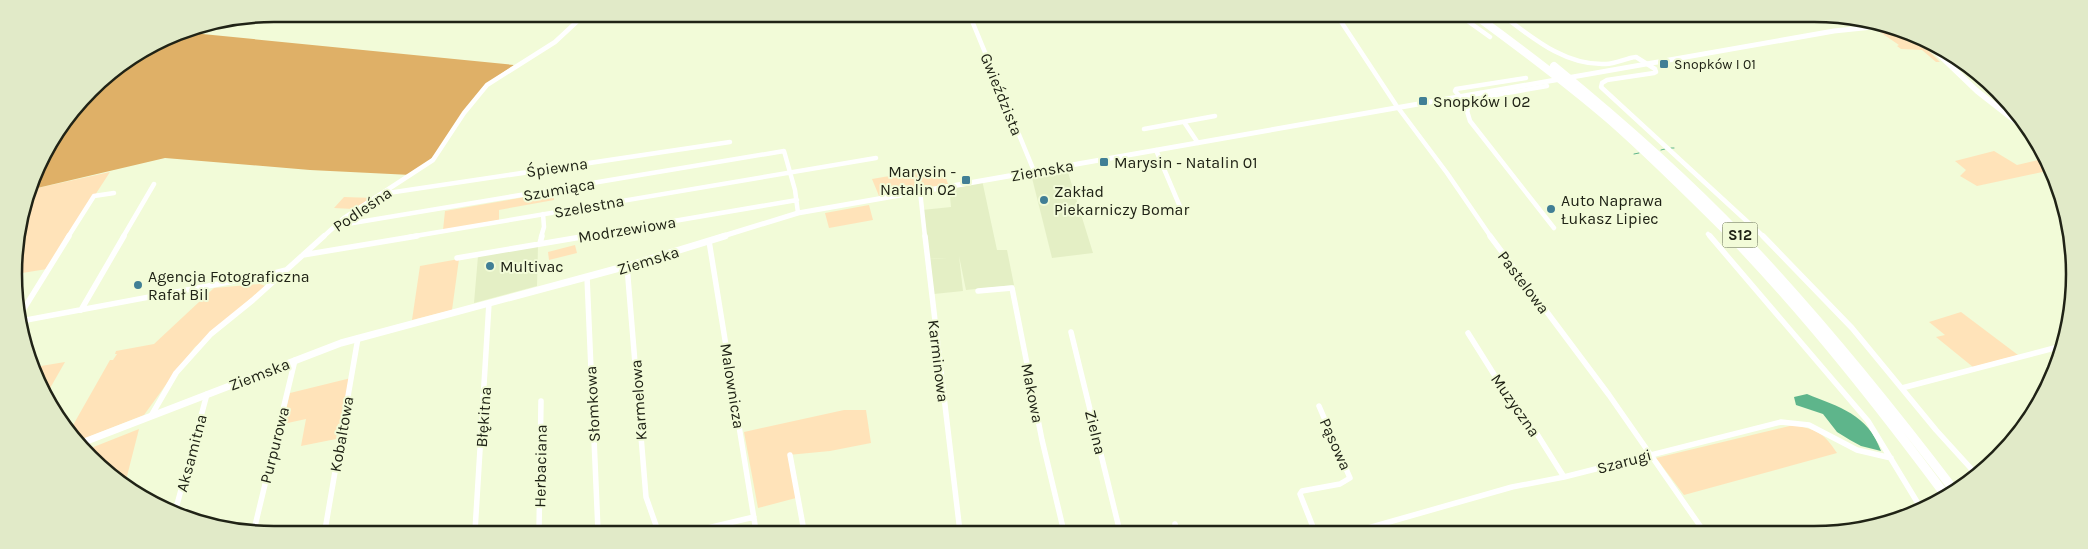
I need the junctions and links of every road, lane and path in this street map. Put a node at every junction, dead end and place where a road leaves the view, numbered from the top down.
1 (577, 22) edge
2 (972, 22) edge
3 (1341, 22) edge
4 (1468, 22) edge
5 (1484, 22) edge
6 (1493, 22) edge
7 (1511, 22) edge
8 (1862, 27) edge
9 (1490, 37) dead end
10 (1941, 57) edge
11 (1648, 63) junction
12 (1526, 78) dead end
13 (1548, 84) junction
14 (1460, 97) junction
15 (1470, 104) junction
16 (1399, 108) junction
17 (1215, 116) dead end
18 (2009, 116) edge
19 (1184, 122) junction
20 (1144, 129) dead end
21 (730, 142) dead end
22 (1198, 143) junction
23 (1156, 150) junction
24 (876, 158) dead end
25 (1034, 171) junction
26 (789, 173) junction
27 (154, 184) dead end
28 (920, 191) junction
29 (114, 193) dead end
30 (385, 193) junction
31 (797, 200) junction
32 (1181, 209) dead end
33 (798, 213) junction
34 (543, 214) junction
35 (335, 226) junction
36 (1554, 228) dead end
37 (1708, 234) dead end
38 (709, 241) junction
39 (540, 243) junction
40 (302, 255) junction
41 (457, 258) dead end
42 (627, 266) junction
43 (286, 270) junction
44 (267, 275) junction
45 (587, 277) junction
46 (277, 279) junction
47 (978, 291) dead end
48 (489, 303) junction
49 (25, 307) edge
50 (81, 310) junction
51 (26, 319) edge
52 (1071, 332) dead end
53 (1468, 333) dead end
54 (358, 338) junction
55 (2055, 348) edge
56 (295, 360) junction
57 (1902, 388) junction
58 (207, 394) junction
59 (541, 401) dead end
60 (1319, 406) dead end
61 (151, 416) junction
62 (85, 441) edge
63 (1649, 454) junction
64 (790, 455) dead end
65 (1891, 458) junction
66 (1972, 470) edge
67 (1564, 477) junction
68 (1951, 486) edge
69 (1943, 491) edge
70 (1918, 504) edge
71 (177, 506) edge
72 (754, 517) junction
73 (255, 526) edge
74 (326, 526) edge
75 (475, 526) edge
76 (539, 526) edge
77 (598, 526) edge
78 (656, 526) edge
79 (716, 526) edge
80 (755, 526) edge
81 (803, 526) edge
82 (959, 526) edge
83 (1063, 526) edge
84 (1119, 526) edge
85 (1312, 526) edge
86 (1376, 526) edge
87 (1700, 526) edge

1 - 30 street, Podleśna
2 - 25 street, Gwieździsta
3 - 16 street, Pastelowa
4 - 9 street
5 - 69 highway, S12
6 - 68 highway, S12
7 - 11 street
8 - 11 street, Ziemska
10 - 18 main road
11 - 13 street, Ziemska
11 - 57 street
12 - 14 street
13 - 14 street, Ziemska
13 - 15 street
14 - 15 street
14 - 16 street, Ziemska
15 - 36 street
16 - 22 street, Ziemska
16 - 63 street, Pastelowa
17 - 19 street
19 - 20 street
19 - 22 street
21 - 30 street, Śpiewna
22 - 23 street, Ziemska
23 - 25 street, Ziemska
23 - 32 street
24 - 26 street, Szelestna
25 - 28 street, Ziemska
26 - 31 street
26 - 34 street, Szelestna
26 - 35 street, Szumiąca
27 - 50 street
28 - 33 street, Ziemska
28 - 82 street, Karminowa
29 - 49 street
30 - 35 street, Podleśna
31 - 33 street
31 - 39 street, Modrzewiowa
33 - 38 street, Ziemska
34 - 39 street
34 - 40 street, Szelestna
35 - 40 street, Podleśna
37 - 65 street
38 - 42 street, Ziemska
38 - 72 street, Malownicza
39 - 41 street, Modrzewiowa
40 - 43 street, Podleśna
42 - 45 street, Ziemska
42 - 78 street, Karmelowa
43 - 44 street
43 - 46 street, Podleśna
44 - 46 street
44 - 50 street
45 - 48 street, Ziemska
45 - 77 street, Słomkowa
46 - 61 street, Podleśna
47 - 83 street, Makowa
48 - 54 street, Ziemska
48 - 75 street, Błękitna
50 - 51 street
52 - 84 street, Zielna
53 - 67 street, Muzyczna
54 - 56 street, Ziemska
54 - 74 street, Kobaltowa
55 - 57 street
56 - 58 street, Ziemska
56 - 73 street, Purpurowa
57 - 66 street
58 - 61 street, Ziemska
58 - 71 street, Aksamitna
59 - 76 street, Herbaciana
60 - 85 street, Pąsowa
61 - 62 street, Ziemska
63 - 65 street, Szarugi
63 - 67 street, Szarugi
63 - 87 street, Pastelowa
64 - 81 street
65 - 70 street
67 - 86 street, Szarugi
72 - 79 street
72 - 80 street, Malownicza

